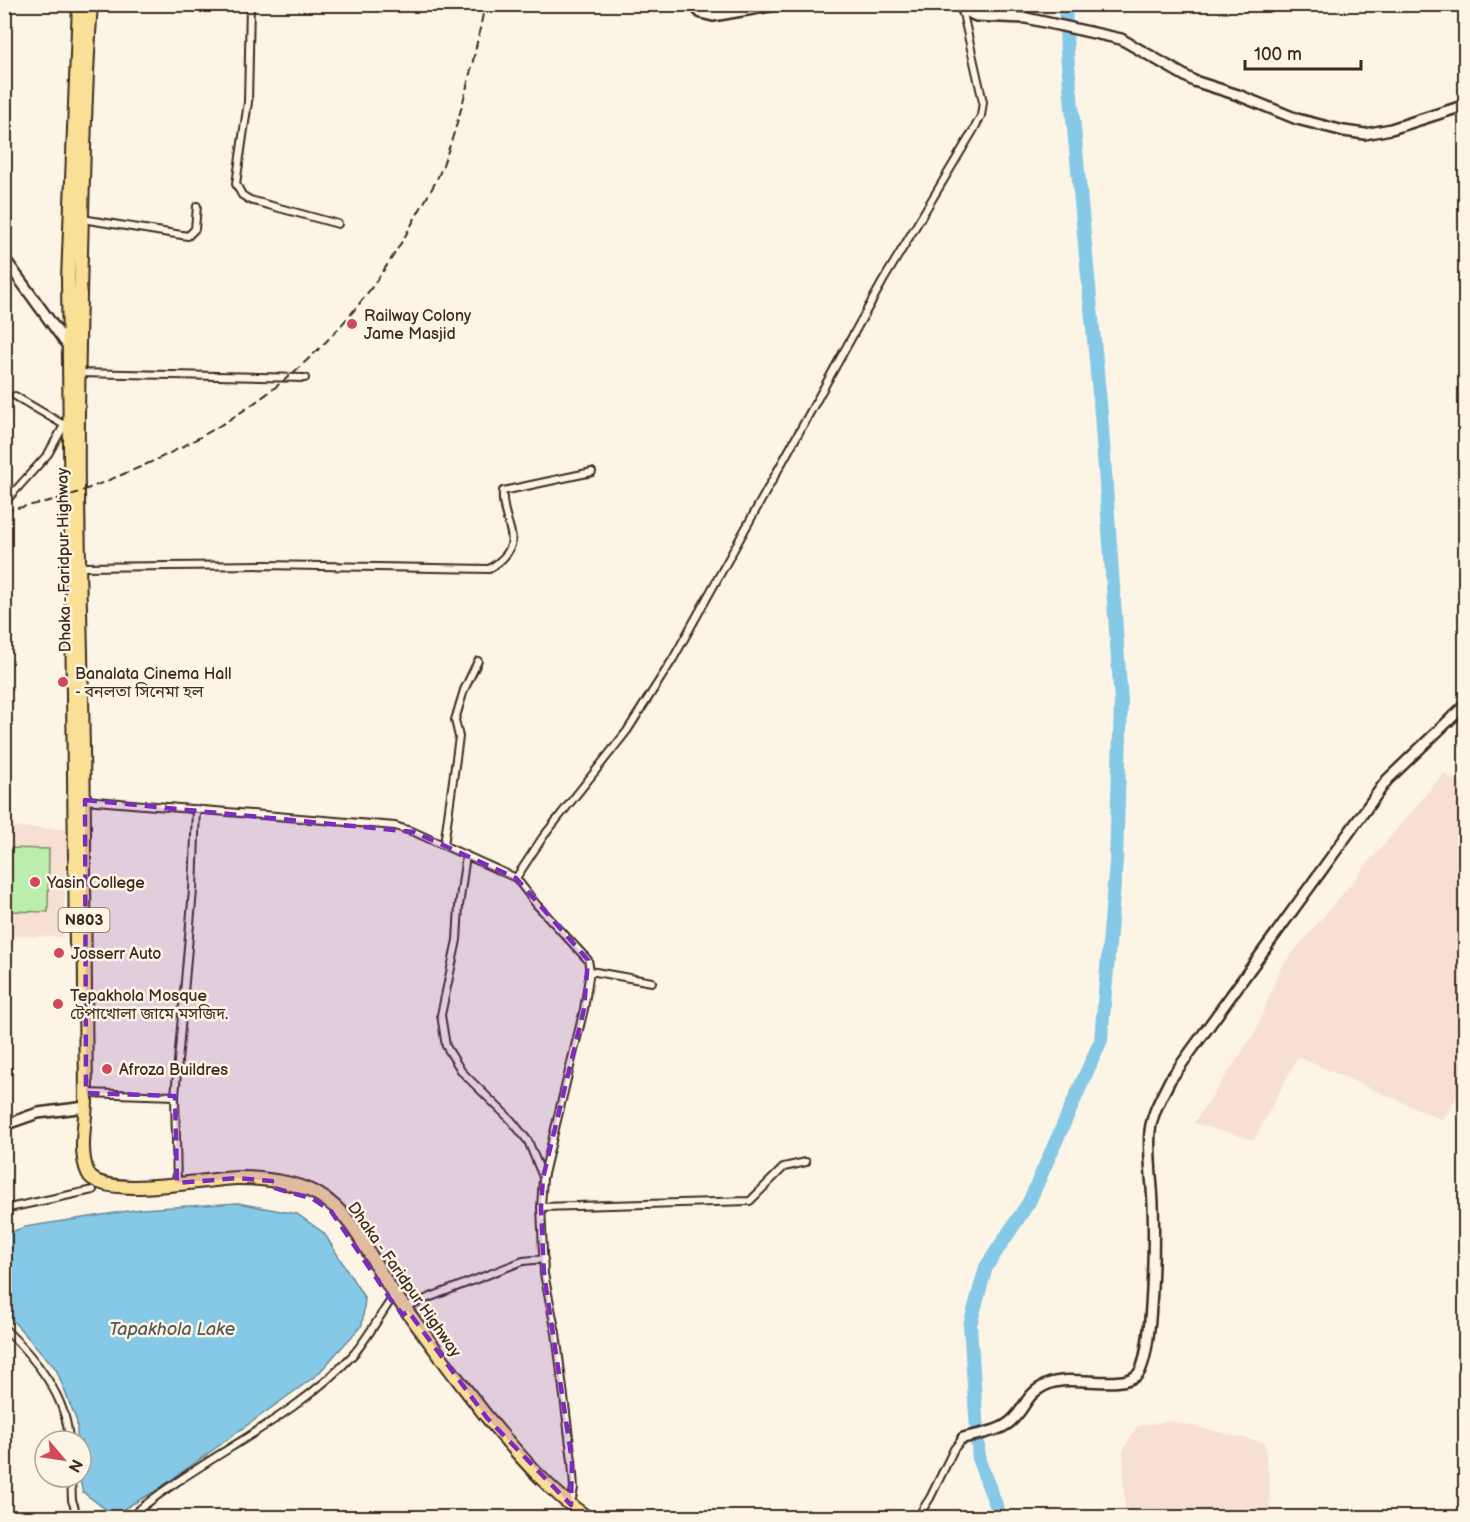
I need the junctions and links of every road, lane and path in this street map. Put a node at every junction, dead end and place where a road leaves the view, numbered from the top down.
1 (79, 4) edge
2 (91, 4) edge
3 (250, 4) edge
4 (693, 4) edge
5 (782, 4) edge
6 (1003, 4) edge
7 (962, 7) edge
8 (1001, 18) junction
9 (1466, 105) edge
10 (76, 197) junction
11 (197, 206) dead end
12 (82, 219) junction
13 (338, 224) dead end
14 (4, 258) edge
15 (73, 347) junction
16 (77, 374) junction
17 (305, 378) dead end
18 (15, 396) dead end
19 (66, 421) junction
20 (592, 472) dead end
21 (4, 503) edge
22 (79, 567) junction
23 (478, 661) dead end
24 (1466, 704) edge
25 (78, 717) junction
26 (80, 801) junction
27 (196, 809) junction
28 (444, 845) junction
29 (466, 855) junction
30 (516, 878) junction
31 (590, 971) junction
32 (652, 982) dead end
33 (80, 983) junction
34 (86, 1093) junction
35 (175, 1096) junction
36 (83, 1107) junction
37 (4, 1125) edge
38 (806, 1162) dead end
39 (543, 1178) junction
40 (177, 1183) junction
41 (272, 1184) junction
42 (93, 1190) junction
43 (541, 1207) junction
44 (4, 1209) edge
45 (544, 1259) junction
46 (391, 1300) junction
47 (405, 1311) junction
48 (4, 1328) edge
49 (67, 1429) edge
50 (963, 1438) joint
51 (72, 1489) edge
52 (573, 1511) edge
53 (78, 1518) edge
54 (129, 1518) edge
55 (588, 1518) edge
56 (917, 1518) edge

1 - 10 highway, Dhaka - Faridpur Highway / N803
2 - 10 highway, Dhaka - Faridpur Highway / N803
3 - 13 street
4 - 5 street
6 - 8 street
7 - 8 street
7 - 30 street
8 - 9 street
10 - 12 highway, Dhaka - Faridpur Highway / N803
10 - 15 highway, Dhaka - Faridpur Highway / N803
11 - 12 street
12 - 15 highway, Dhaka - Faridpur Highway / N803
14 - 15 street
15 - 16 highway, Dhaka - Faridpur Highway / N803
15 - 19 highway, Dhaka - Faridpur Highway / N803
16 - 17 street
16 - 22 highway, Dhaka - Faridpur Highway / N803
18 - 19 street
19 - 21 street
19 - 25 highway, Dhaka - Faridpur Highway / N803
20 - 22 street
22 - 25 highway, Dhaka - Faridpur Highway / N803
23 - 28 street
24 - 50 street
25 - 26 highway, Dhaka - Faridpur Highway / N803
26 - 27 street
26 - 33 highway, Dhaka - Faridpur Highway / N803
27 - 28 street
27 - 35 street
28 - 29 street
29 - 30 street
29 - 39 street
30 - 31 street
31 - 32 street
31 - 39 street
33 - 34 highway, Dhaka - Faridpur Highway / N803
33 - 36 highway, Dhaka - Faridpur Highway / N803
34 - 35 street
34 - 36 highway, Dhaka - Faridpur Highway / N803
35 - 40 street
36 - 37 street
36 - 40 highway, Dhaka - Faridpur Highway / N803
36 - 42 highway, Dhaka - Faridpur Highway / N803
38 - 43 street
39 - 43 street
40 - 41 highway, Dhaka - Faridpur Highway / N803
41 - 42 highway, Dhaka - Faridpur Highway / N803
41 - 46 highway, Dhaka - Faridpur Highway / N803
41 - 47 highway, Dhaka - Faridpur Highway / N803
42 - 44 street
43 - 45 street
45 - 47 street
45 - 52 street
46 - 47 highway, Dhaka - Faridpur Highway / N803
46 - 54 street
47 - 52 highway, Dhaka - Faridpur Highway / N803
48 - 49 street
50 - 56 street
51 - 53 street
52 - 55 highway, Dhaka - Faridpur Highway / N803

